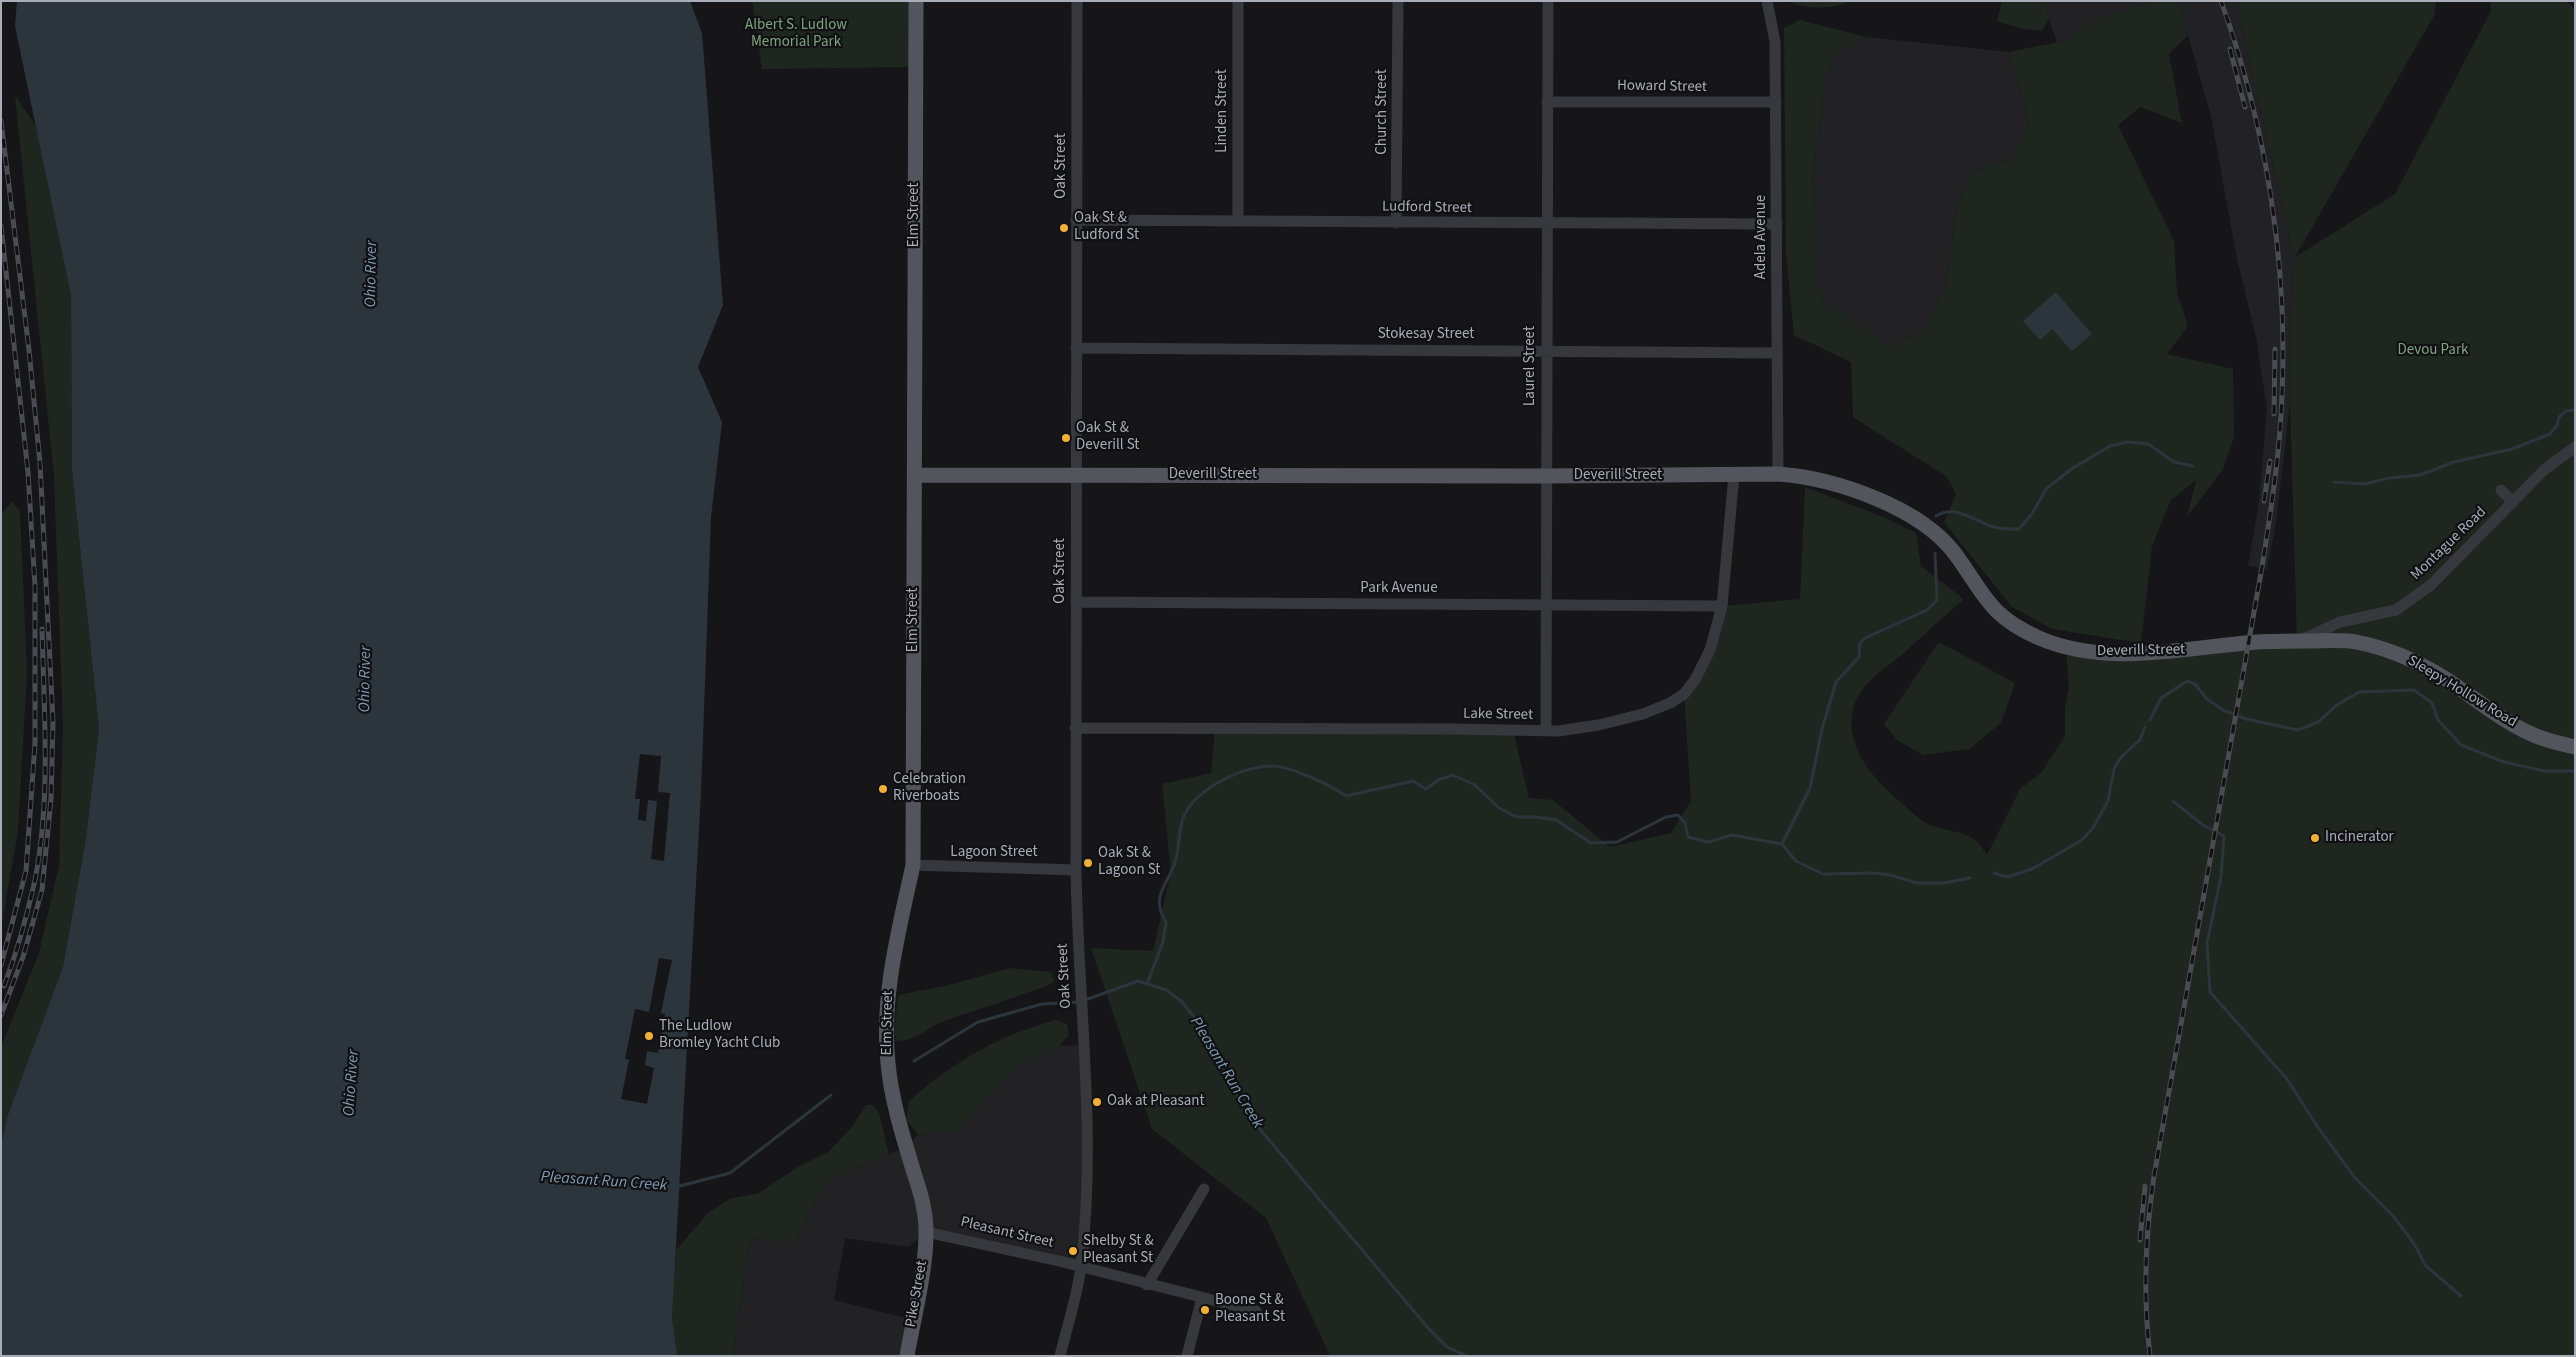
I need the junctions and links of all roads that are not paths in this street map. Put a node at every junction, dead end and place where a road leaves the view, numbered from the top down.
1 (916, 1) edge
2 (1077, 1) edge
3 (1238, 1) edge
4 (1398, 1) edge
5 (1548, 1) edge
6 (1767, 1) edge
7 (1547, 102) junction
8 (1776, 102) junction
9 (1076, 220) junction
10 (1238, 221) junction
11 (1396, 223) junction
12 (1546, 224) junction
13 (1777, 224) junction
14 (1076, 348) junction
15 (1546, 350) junction
16 (1776, 353) junction
17 (2575, 447) edge
18 (1076, 474) junction
19 (1778, 474) junction
20 (915, 475) junction
21 (1734, 475) junction
22 (1546, 476) junction
23 (2501, 490) dead end
24 (2513, 502) junction
25 (1076, 602) junction
26 (1546, 606) junction
27 (1722, 606) junction
28 (2297, 641) junction
29 (2259, 642) joint
30 (1076, 728) junction
31 (1546, 730) junction
32 (2575, 747) edge
33 (913, 865) junction
34 (1076, 870) junction
35 (1204, 1189) dead end
36 (926, 1232) junction
37 (1081, 1267) junction
38 (1147, 1285) junction
39 (1202, 1298) junction
40 (1256, 1311) dead end
41 (907, 1356) edge
42 (1060, 1356) edge
43 (1187, 1356) edge

1 - 20 main road, Elm Street
2 - 9 street, Oak Street
3 - 10 street, Linden Street
4 - 11 street, Church Street
5 - 7 street, Laurel Street
6 - 8 street, Adela Avenue
7 - 8 street, Howard Street
7 - 12 street, Laurel Street
8 - 13 street, Adela Avenue
9 - 10 street, Ludford Street
9 - 14 street, Oak Street
10 - 11 street, Ludford Street
11 - 12 street, Ludford Street
12 - 13 street, Ludford Street
12 - 15 street, Laurel Street
13 - 16 street, Adela Avenue
14 - 15 street, Stokesay Street
14 - 18 street, Oak Street
15 - 16 street, Stokesay Street
15 - 22 street, Laurel Street
16 - 19 street, Adela Avenue
17 - 24 street, Montague Road
18 - 20 main road, Deverill Street
18 - 22 main road, Deverill Street
18 - 25 street, Oak Street
19 - 21 main road, Deverill Street
19 - 29 main road, Deverill Street
20 - 33 main road, Elm Street
21 - 22 main road, Deverill Street
21 - 27 street, Lake Street
22 - 26 street, Laurel Street
23 - 24 street
24 - 28 street, Montague Road
25 - 26 street, Park Avenue
25 - 30 street, Oak Street
26 - 27 street, Park Avenue
26 - 31 street, Laurel Street
27 - 31 street, Lake Street
28 - 29 main road, Sleepy Hollow Road
28 - 32 main road, Sleepy Hollow Road
30 - 31 street, Lake Street
30 - 34 street, Oak Street
33 - 34 street, Lagoon Street
33 - 36 main road, Elm Street
34 - 37 street, Oak Street
35 - 38 street
36 - 37 street, Pleasant Street
36 - 41 main road, Pike Street
37 - 38 street, Pleasant Street
37 - 42 street, Oak Street
38 - 39 street, Pleasant Street
39 - 40 street, Pleasant Street
39 - 43 street

